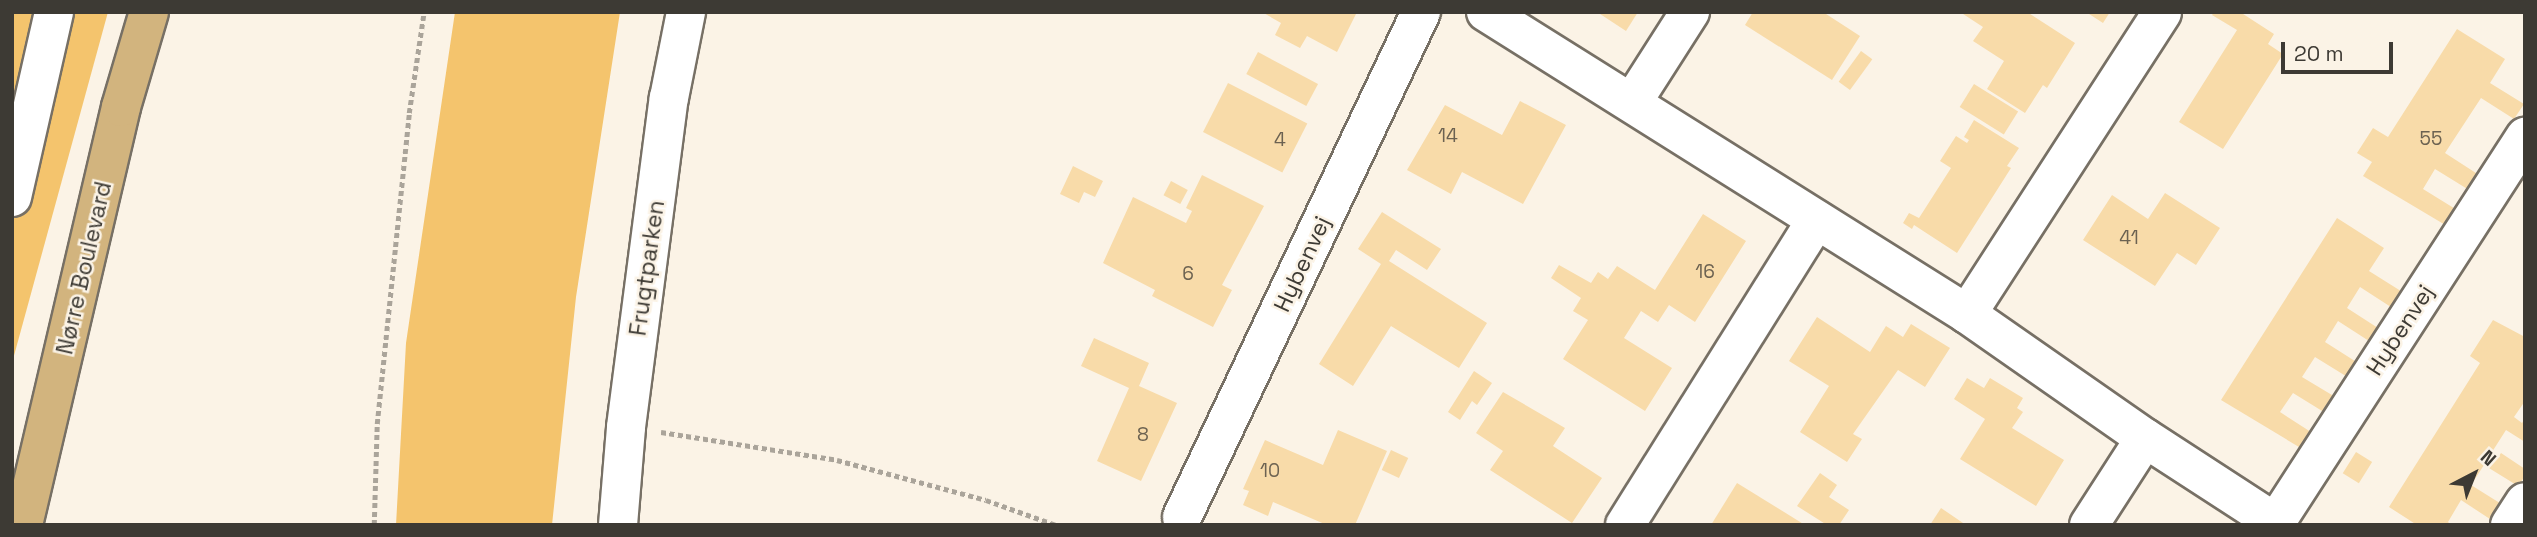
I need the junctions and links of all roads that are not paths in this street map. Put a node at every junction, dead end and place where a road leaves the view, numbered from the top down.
1 (54, 12) edge
2 (149, 12) edge
3 (686, 12) edge
4 (1421, 12) edge
5 (1486, 12) edge
6 (1690, 12) edge
7 (2162, 12) edge
8 (1633, 102) junction
9 (2525, 137) edge
10 (12, 197) edge
11 (1816, 220) junction
12 (1967, 314) junction
13 (2146, 438) junction
14 (2525, 502) edge
15 (1182, 517) dead end
16 (2278, 524) edge
17 (23, 525) edge
18 (618, 525) edge
19 (1625, 525) edge
20 (2089, 525) edge
21 (2510, 525) edge

1 - 10 street
2 - 17 highway, Nørre Boulevard
3 - 18 street, Frugtparken
4 - 15 street, Hybenvej
5 - 8 street, Hybenvej
6 - 8 street
7 - 12 street
8 - 11 street, Hybenvej
9 - 16 street, Hybenvej
11 - 12 street, Hybenvej
11 - 19 street
12 - 13 street, Hybenvej
13 - 16 street, Hybenvej
13 - 20 street
14 - 21 street

